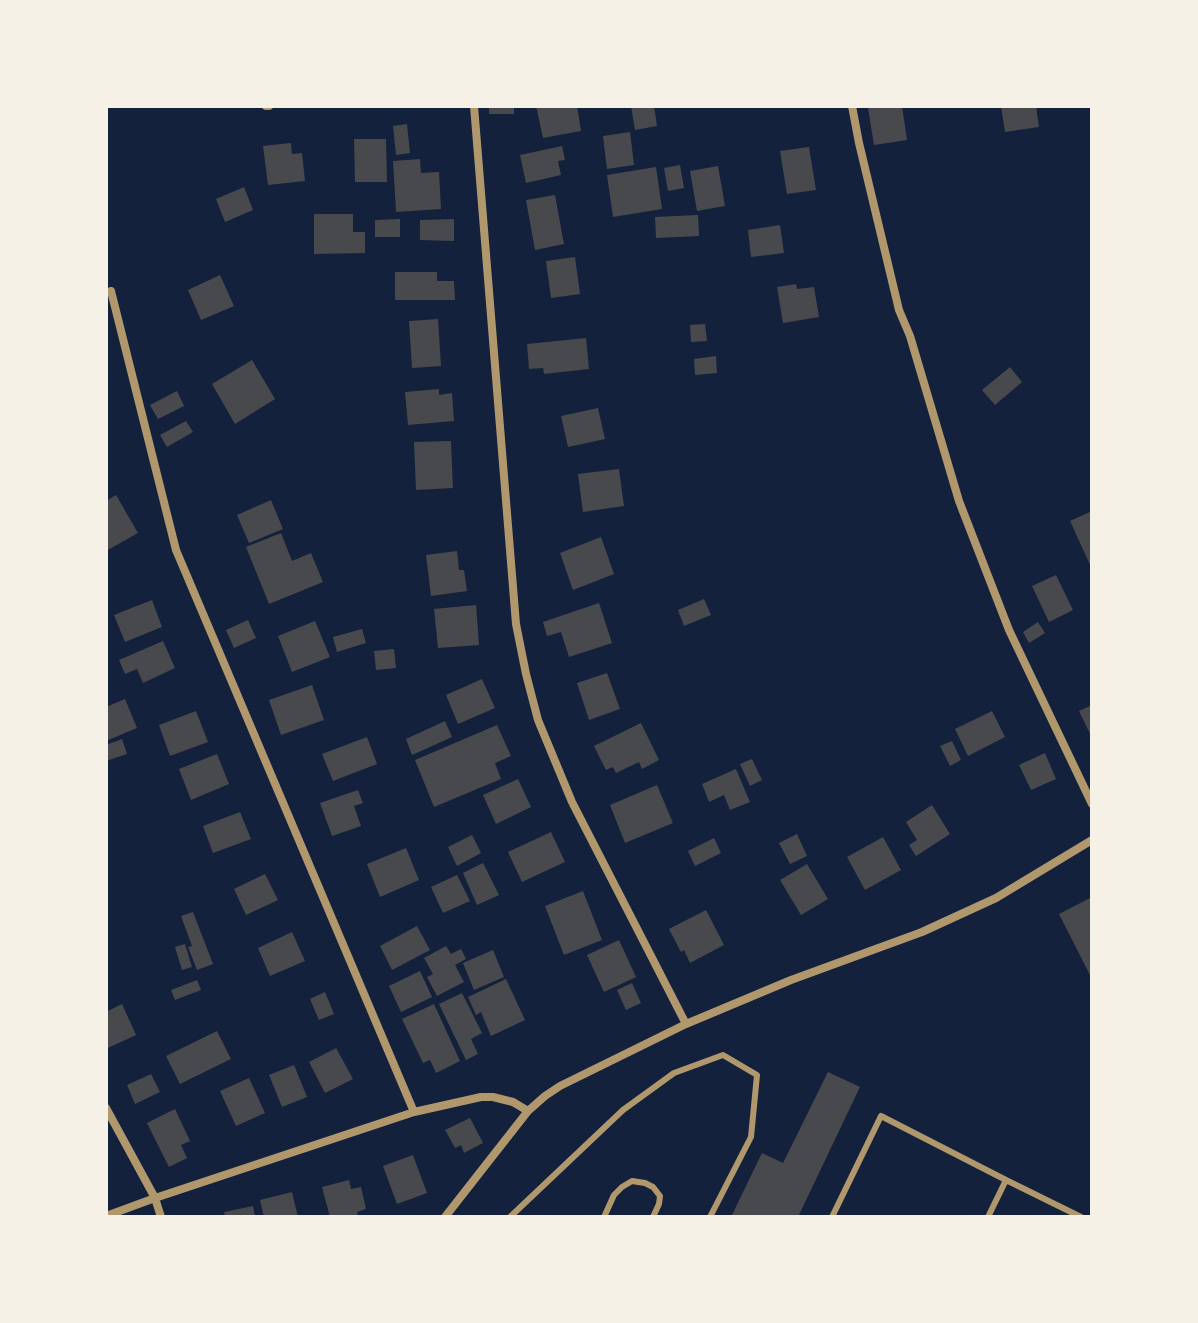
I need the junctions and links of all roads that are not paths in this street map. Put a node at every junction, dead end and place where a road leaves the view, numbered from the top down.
1 (474, 106) edge
2 (852, 106) edge
3 (111, 291) dead end
4 (1092, 804) edge
5 (1092, 840) edge
6 (686, 1024) junction
7 (106, 1108) edge
8 (528, 1111) junction
9 (414, 1112) junction
10 (1006, 1180) junction
11 (155, 1198) junction
12 (106, 1216) edge
13 (161, 1217) edge
14 (445, 1217) edge
15 (510, 1217) edge
16 (604, 1217) edge
17 (653, 1217) edge
18 (710, 1217) edge
19 (832, 1217) edge
20 (988, 1217) edge
21 (1081, 1217) edge

1 - 6 street
2 - 4 street
3 - 9 street
5 - 6 street
6 - 8 street
7 - 11 street
8 - 9 street
8 - 14 street
9 - 11 street
10 - 19 lane
10 - 20 lane
10 - 21 lane
11 - 12 street
11 - 13 street
15 - 18 lane
16 - 17 lane

